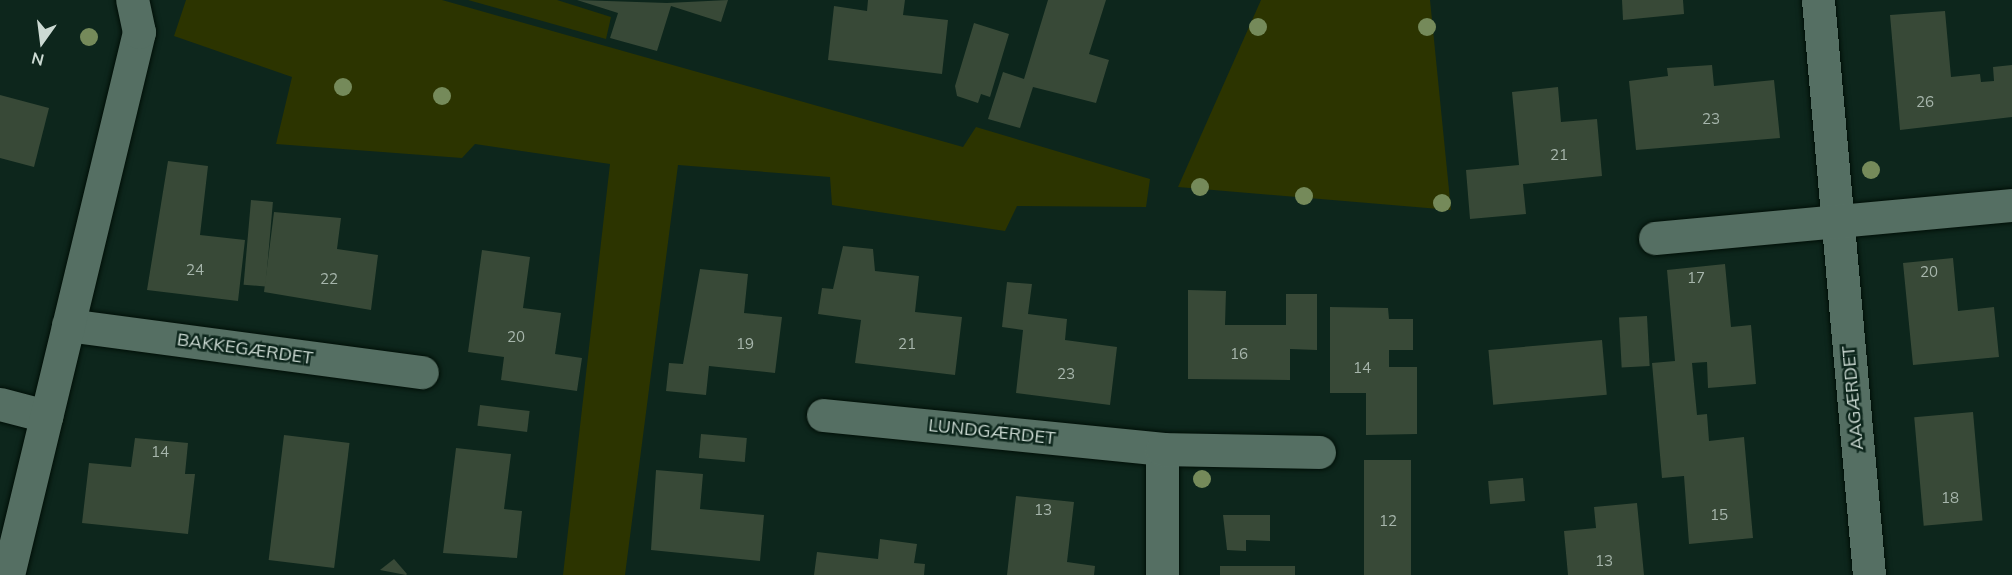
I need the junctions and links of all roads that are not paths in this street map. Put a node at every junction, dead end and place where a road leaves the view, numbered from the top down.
1 (132, 0) edge
2 (1818, 0) edge
3 (2012, 205) edge
4 (1838, 221) junction
5 (1655, 238) dead end
6 (68, 325) junction
7 (422, 372) dead end
8 (0, 404) edge
9 (823, 415) dead end
10 (46, 416) junction
11 (1162, 449) junction
12 (1319, 452) dead end
13 (8, 575) edge
14 (1162, 575) edge
15 (1869, 575) edge

1 - 6 street
2 - 4 street, AAGÆRDET
3 - 4 street
4 - 5 street
4 - 15 street, AAGÆRDET
6 - 7 street, BAKKEGÆRDET
6 - 10 street
8 - 10 street
9 - 11 street, LUNDGÆRDET
10 - 13 street
11 - 12 street, LUNDGÆRDET
11 - 14 street

